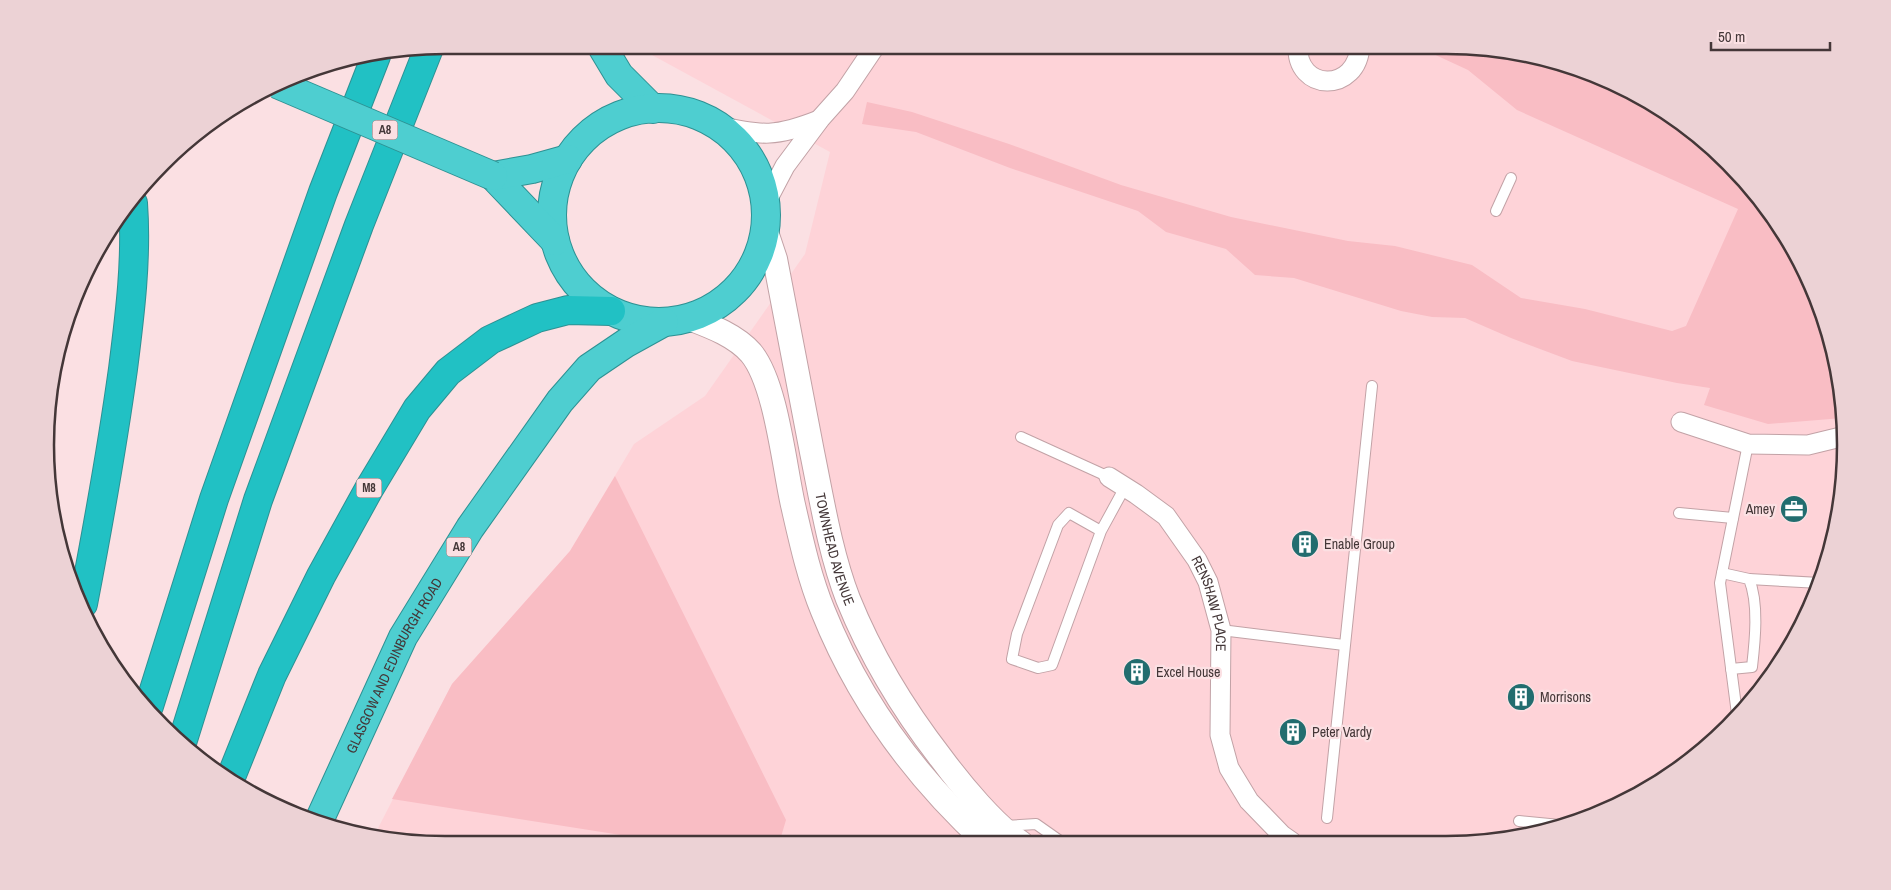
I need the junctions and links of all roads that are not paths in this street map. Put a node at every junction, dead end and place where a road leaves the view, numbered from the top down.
1 (606, 54) edge
2 (870, 54) edge
3 (1298, 54) edge
4 (1360, 54) edge
5 (425, 55) edge
6 (374, 60) edge
7 (286, 88) edge
8 (653, 109) junction
9 (820, 119) junction
10 (718, 126) junction
11 (568, 159) junction
12 (493, 176) junction
13 (1511, 178) dead end
14 (133, 209) edge
15 (1496, 211) dead end
16 (765, 217) junction
17 (555, 241) junction
18 (611, 311) junction
19 (676, 320) junction
20 (1372, 386) dead end
21 (1681, 422) dead end
22 (1021, 437) dead end
23 (1837, 438) edge
24 (1748, 444) junction
25 (1117, 482) junction
26 (1679, 513) dead end
27 (1732, 518) junction
28 (1101, 531) junction
29 (1722, 573) junction
30 (1749, 578) junction
31 (1812, 582) edge
32 (84, 596) edge
33 (1220, 630) junction
34 (1344, 645) junction
35 (1731, 669) junction
36 (150, 702) edge
37 (1737, 707) edge
38 (184, 736) edge
39 (233, 773) edge
40 (321, 816) edge
41 (1327, 818) dead end
42 (1519, 821) dead end
43 (1545, 824) edge
44 (994, 835) edge
45 (1054, 836) edge
46 (1283, 836) edge

1 - 8 highway
2 - 9 street
3 - 4 street
5 - 38 highway
6 - 36 highway
7 - 12 highway, A8, bridge
8 - 10 highway
8 - 11 highway
9 - 10 street
9 - 16 street
10 - 16 highway
11 - 12 highway
11 - 17 highway
12 - 17 highway, A8
13 - 15 lane
14 - 32 highway
16 - 19 highway, GLASGOW AND EDINBURGH ROAD
16 - 44 street, TOWNHEAD AVENUE
17 - 18 highway
18 - 19 highway
18 - 39 highway, M8
19 - 40 highway, GLASGOW AND EDINBURGH ROAD / A8
19 - 44 street, TOWNHEAD AVENUE
20 - 34 lane
21 - 24 street
22 - 25 lane, RENSHAW PLACE
23 - 24 street
24 - 27 lane
25 - 28 lane
25 - 33 street, RENSHAW PLACE
26 - 27 lane
27 - 29 lane
28 - 28 lane
29 - 30 lane
29 - 35 lane
30 - 31 lane
30 - 35 lane
33 - 34 lane
33 - 46 street, RENSHAW PLACE
34 - 41 lane
35 - 37 lane
42 - 43 lane
44 - 45 lane

